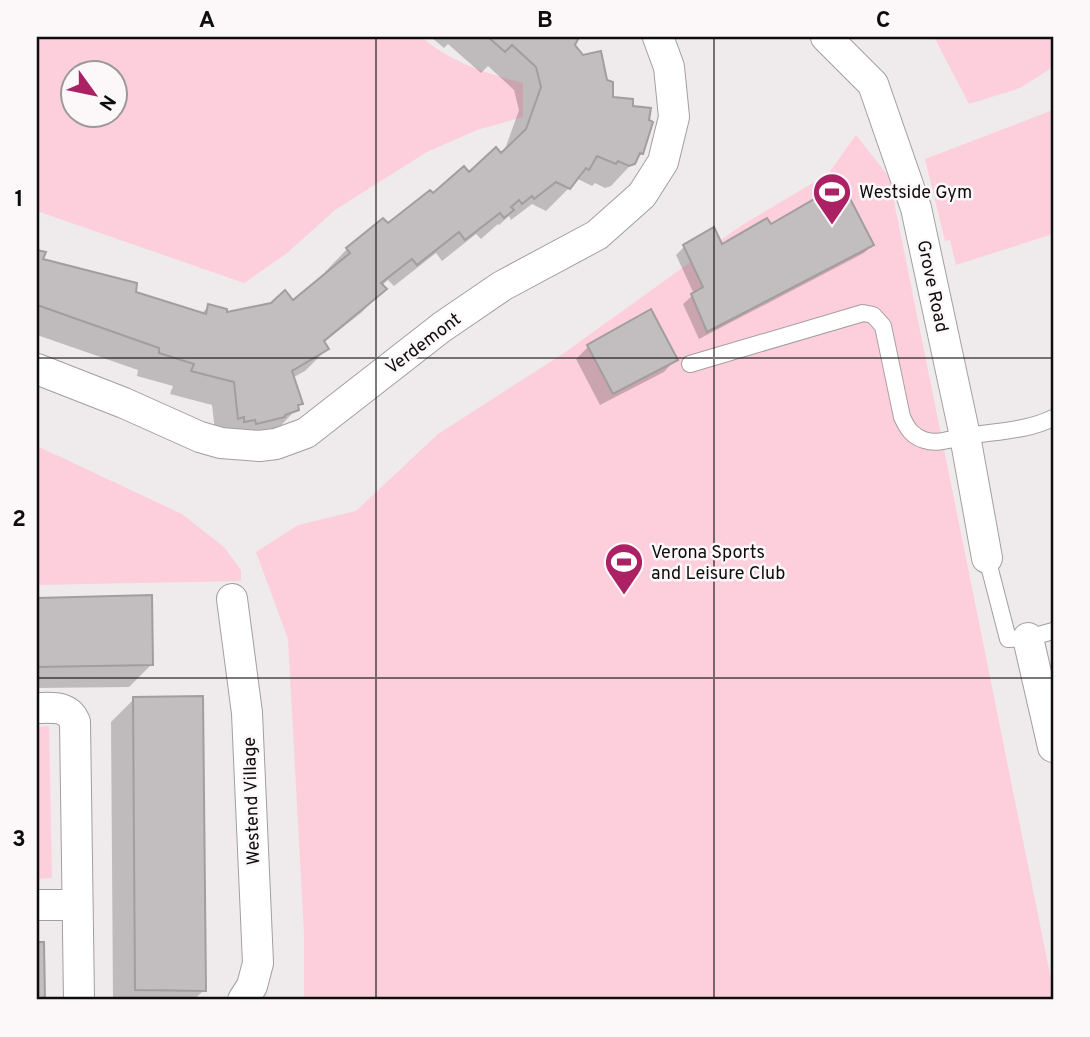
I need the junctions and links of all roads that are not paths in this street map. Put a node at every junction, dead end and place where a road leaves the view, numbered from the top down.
1 (658, 37) edge
2 (826, 37) edge
3 (690, 364) dead end
4 (37, 369) edge
5 (1053, 418) edge
6 (965, 436) junction
7 (987, 558) joint
8 (232, 599) dead end
9 (1041, 634) edge
10 (37, 708) edge
11 (1053, 747) edge
12 (37, 905) edge
13 (76, 905) junction
14 (79, 1000) edge
15 (243, 1000) edge

1 - 4 street, Verdemont
2 - 6 street, Grove Road
3 - 6 lane
5 - 6 lane
6 - 7 street, Grove Road
7 - 9 lane
8 - 15 street, Westend Village
9 - 11 street
10 - 13 street
12 - 13 street
13 - 14 street

